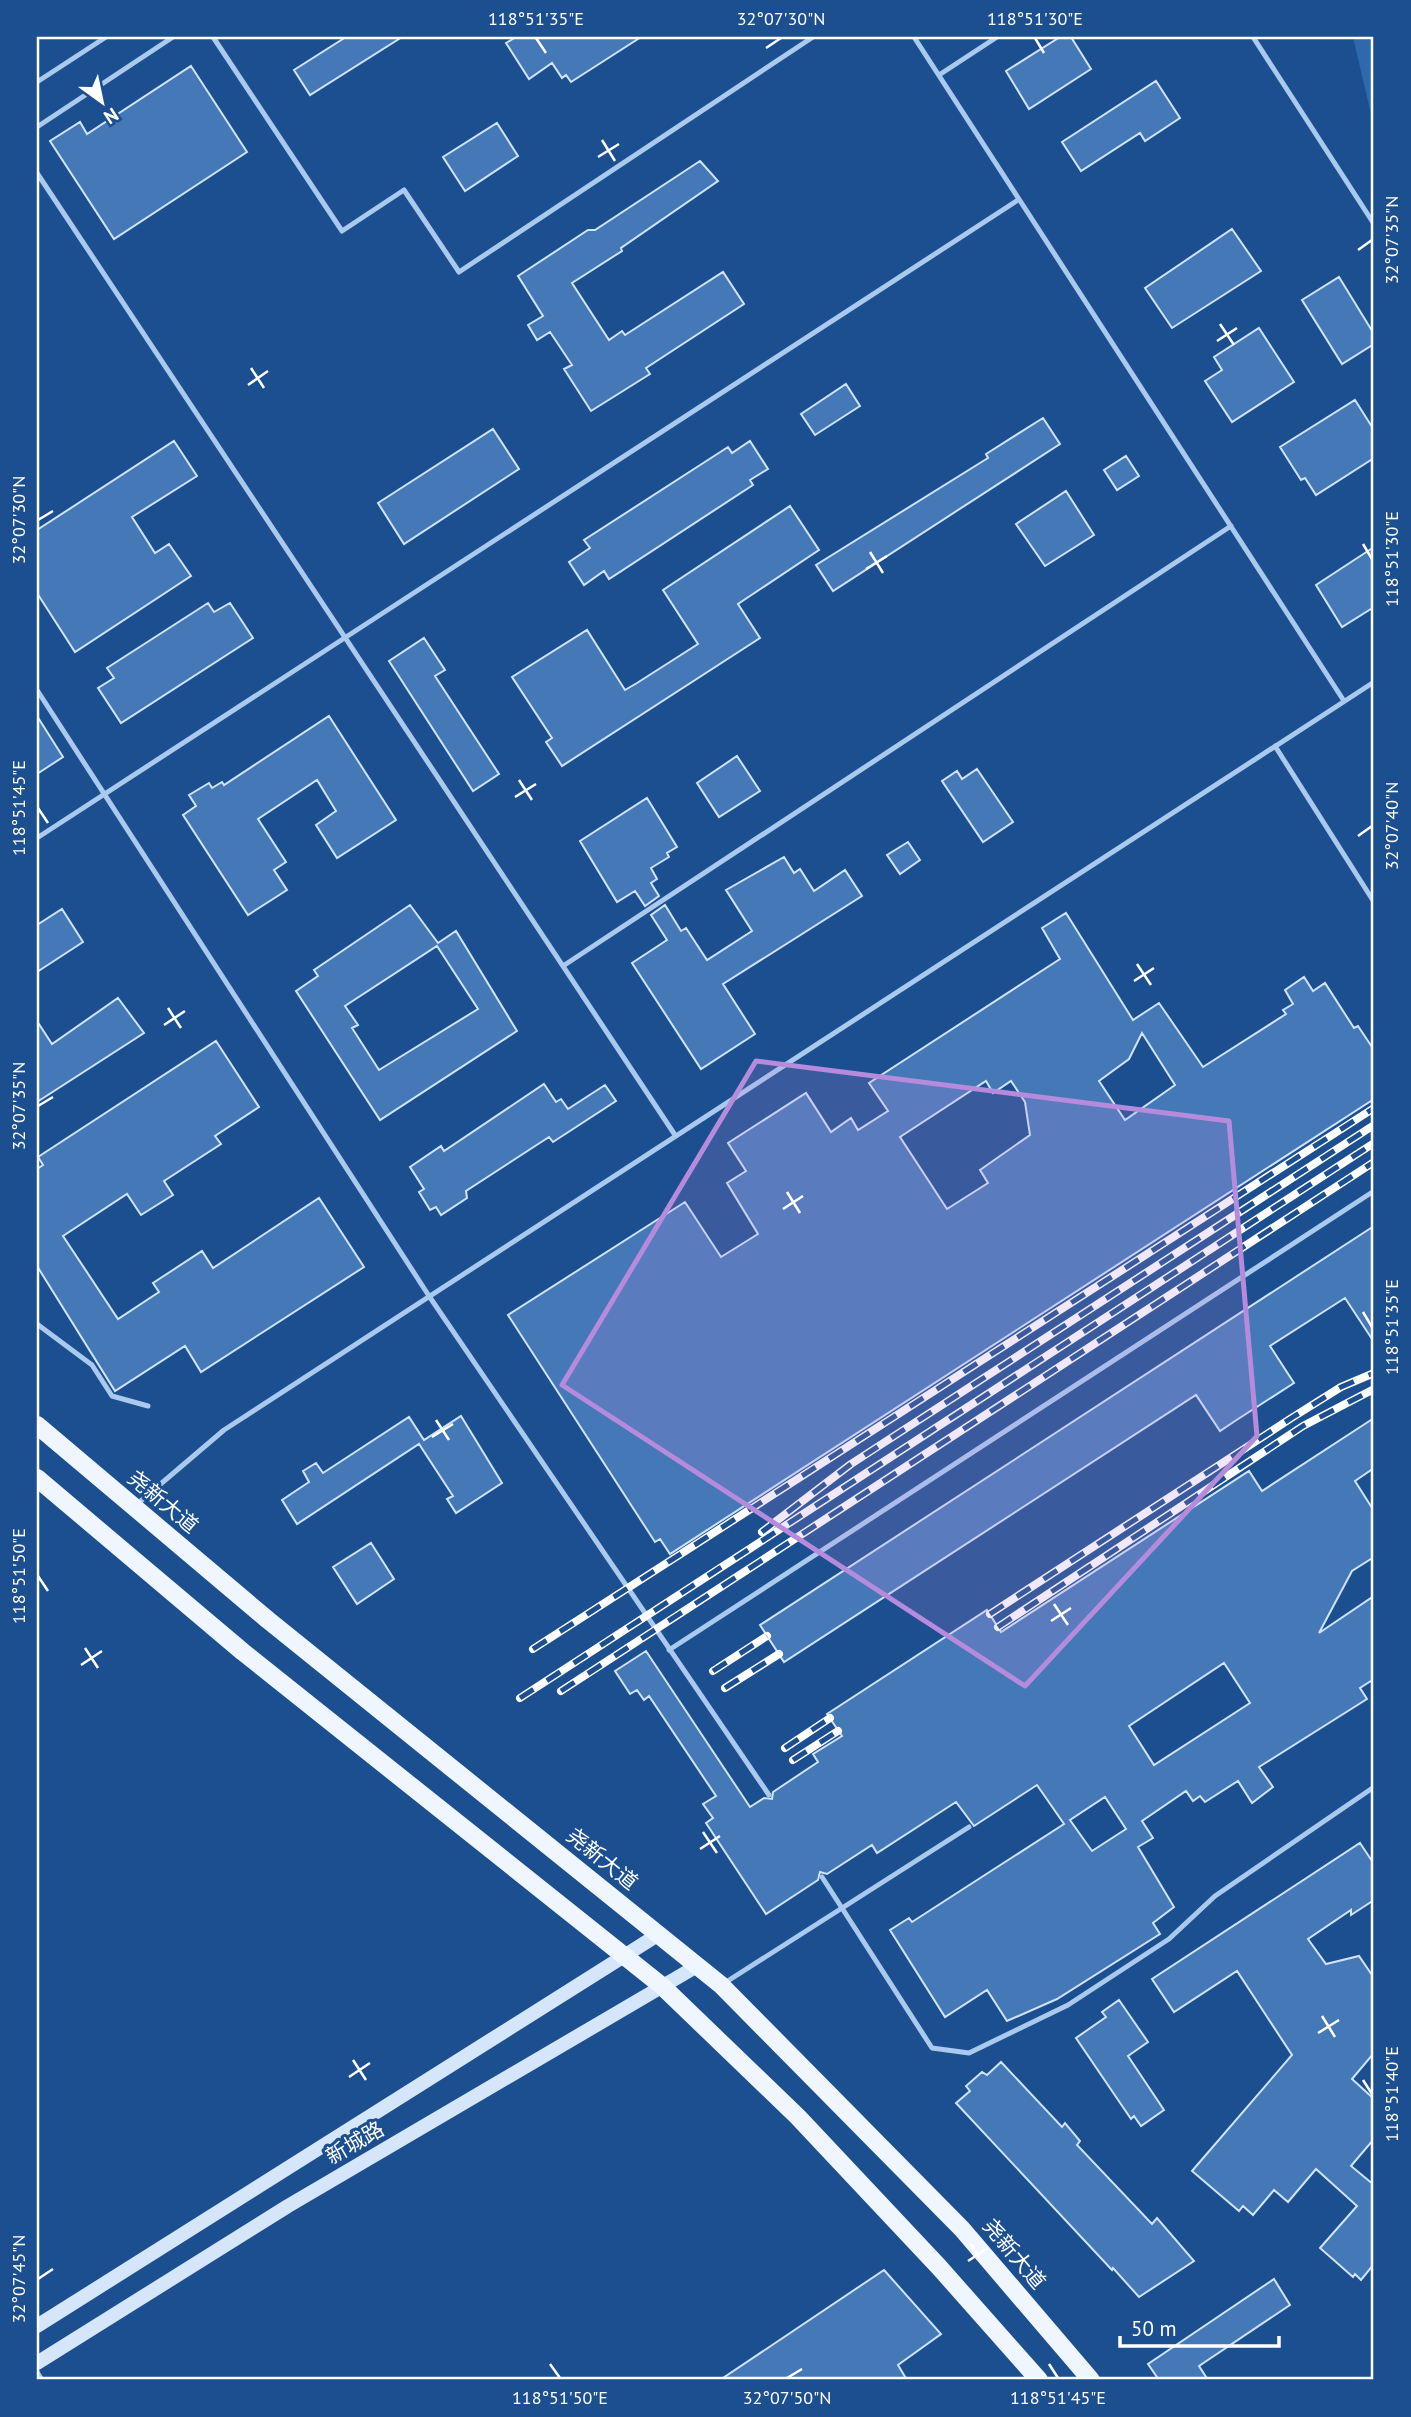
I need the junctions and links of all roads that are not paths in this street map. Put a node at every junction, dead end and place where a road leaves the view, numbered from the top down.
1 (106, 37) edge
2 (173, 37) edge
3 (213, 37) edge
4 (813, 37) edge
5 (914, 37) edge
6 (997, 37) edge
7 (1253, 37) edge
8 (939, 75) junction
9 (37, 82) edge
10 (37, 127) edge
11 (37, 173) edge
12 (1018, 200) junction
13 (1374, 224) edge
14 (1231, 526) junction
15 (346, 639) junction
16 (1374, 682) edge
17 (37, 690) edge
18 (1344, 701) junction
19 (1275, 746) junction
20 (106, 793) junction
21 (37, 838) edge
22 (1374, 902) edge
23 (563, 967) junction
24 (675, 1135) junction
25 (1374, 1191) edge
26 (429, 1296) junction
27 (37, 1324) edge
28 (148, 1406) dead end
29 (37, 1425) edge
30 (37, 1478) edge
31 (134, 1507) junction
32 (669, 1650) junction
33 (1374, 1787) edge
34 (769, 1795) dead end
35 (969, 1827) dead end
36 (822, 1877) dead end
37 (842, 1908) junction
38 (659, 1934) junction
39 (627, 1955) junction
40 (697, 1966) junction
41 (721, 1985) junction
42 (662, 1986) junction
43 (37, 2326) edge
44 (37, 2362) edge
45 (37, 2372) edge
46 (42, 2380) edge
47 (1039, 2380) edge
48 (1091, 2380) edge

1 - 9 lane
2 - 10 lane
3 - 4 lane
5 - 8 lane
6 - 8 lane
7 - 13 lane
8 - 12 lane
11 - 15 lane
12 - 14 lane
12 - 15 lane
14 - 18 lane
14 - 23 lane
15 - 20 lane
15 - 23 lane
16 - 18 lane
17 - 20 lane
18 - 19 lane
19 - 22 lane
19 - 24 lane
20 - 21 lane
20 - 26 lane
23 - 24 lane
24 - 26 lane
25 - 32 lane
26 - 31 lane
26 - 32 lane
27 - 28 lane
29 - 31 main road, 尧新大道
30 - 39 main road
31 - 38 main road, 尧新大道
32 - 34 lane
33 - 37 lane
35 - 37 lane
36 - 37 lane
37 - 41 lane
38 - 39 main road, 新城路
38 - 40 main road, 尧新大道
39 - 42 main road
39 - 43 main road, 新城路
40 - 41 main road, 尧新大道
40 - 42 main road, 新城路
41 - 48 main road, 尧新大道
42 - 44 main road, 新城路
42 - 47 main road
45 - 46 lane

